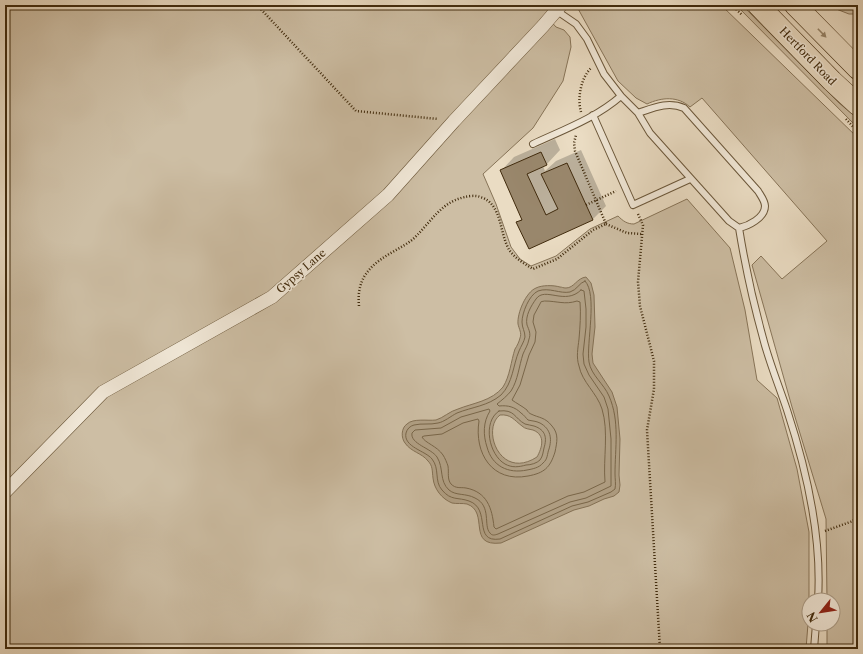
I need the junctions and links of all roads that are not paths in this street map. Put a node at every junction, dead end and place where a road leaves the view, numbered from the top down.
1 (758, 5) edge
2 (795, 5) edge
3 (559, 8) edge
4 (854, 59) edge
5 (621, 96) junction
6 (858, 105) edge
7 (638, 113) junction
8 (593, 115) junction
9 (533, 144) dead end
10 (690, 179) junction
11 (739, 228) junction
12 (5, 492) edge
13 (819, 592) edge
14 (815, 632) edge
15 (814, 649) edge

1 - 6 highway, Hertford Road
2 -> 4 highway
3 - 5 lane
3 - 12 street, Gypsy Lane
5 - 7 lane
5 - 8 lane
7 - 10 lane
7 - 11 lane
8 - 9 lane
8 - 10 lane
10 - 11 lane
11 - 13 lane
14 - 15 lane

